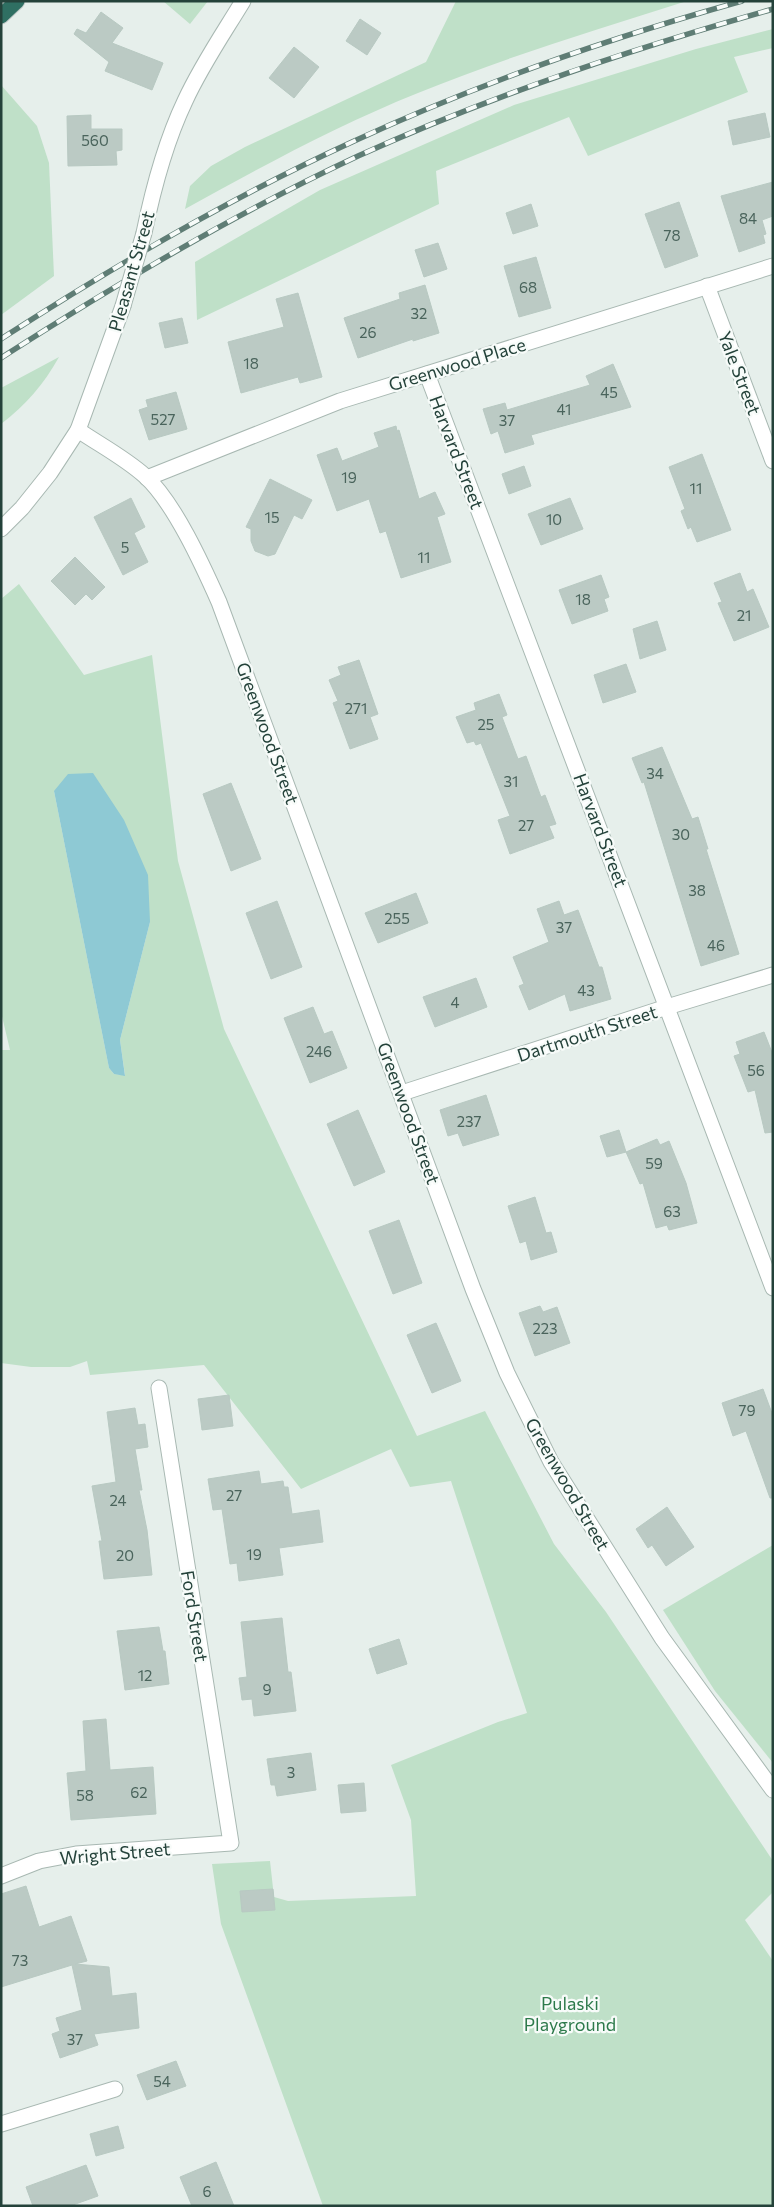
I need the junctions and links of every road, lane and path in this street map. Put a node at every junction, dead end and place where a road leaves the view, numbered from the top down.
1 (17, 1) edge
2 (243, 1) edge
3 (1, 16) edge
4 (773, 266) edge
5 (707, 286) junction
6 (427, 374) junction
7 (78, 430) junction
8 (773, 461) edge
9 (147, 478) junction
10 (1, 529) edge
11 (773, 975) edge
12 (667, 1007) junction
13 (402, 1093) junction
14 (773, 1288) edge
15 (159, 1388) dead end
16 (773, 1790) edge
17 (231, 1843) joint
18 (1, 1876) edge
19 (115, 2088) dead end
20 (1, 2124) edge

1 - 3 highway
2 - 7 street, Pleasant Street, bridge
4 - 5 street, Greenwood Place
5 - 6 street, Greenwood Place
5 - 8 street, Yale Street
6 - 9 street, Greenwood Place
6 - 12 street, Harvard Street
7 - 9 street, Greenwood Street
7 - 10 street, Pleasant Street
9 - 13 street, Greenwood Street
11 - 12 street, Dartmouth Street
12 - 13 street, Dartmouth Street
12 - 14 street, Harvard Street
13 - 16 street, Greenwood Street
15 - 17 street, Ford Street
17 - 18 street, Wright Street
19 - 20 street

